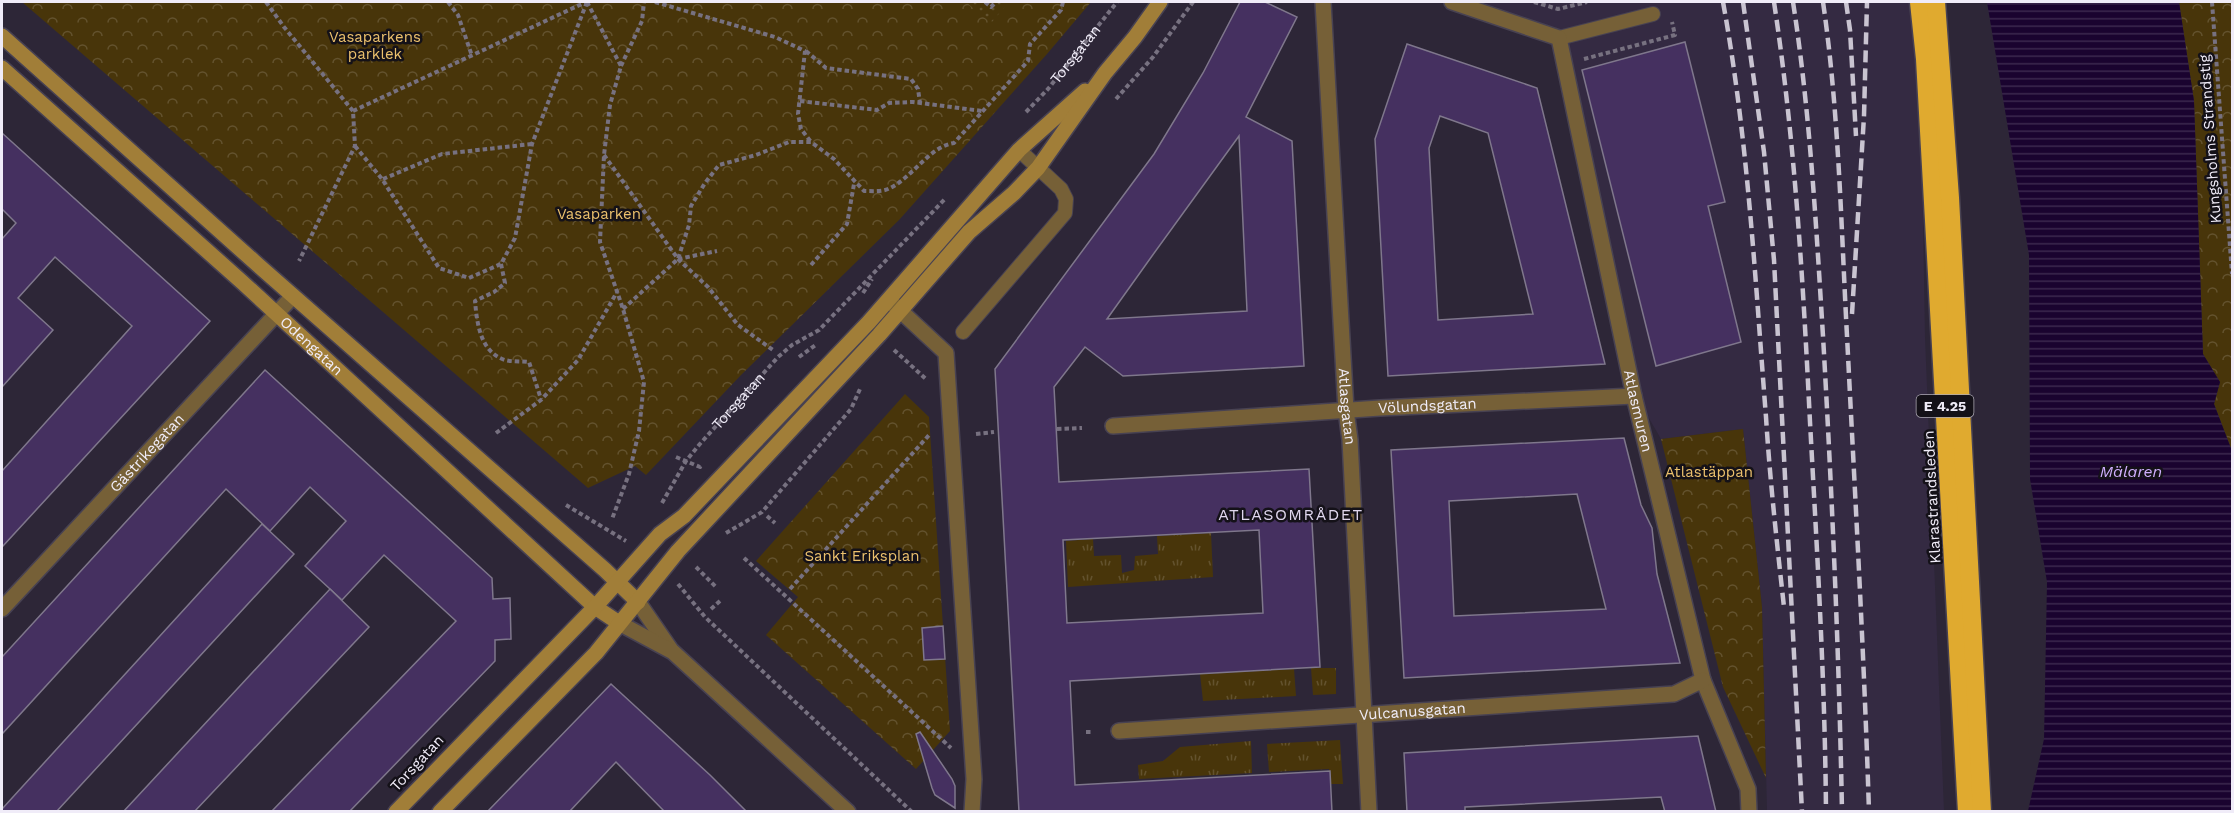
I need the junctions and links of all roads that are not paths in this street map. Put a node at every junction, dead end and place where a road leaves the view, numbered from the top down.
1 (1160, 2) edge
2 (1323, 2) edge
3 (1452, 2) edge
4 (1919, 2) edge
5 (1936, 2) edge
6 (1653, 14) dead end
7 (2, 36) edge
8 (1559, 38) junction
9 (2, 68) edge
10 (1105, 73) junction
11 (1019, 150) junction
12 (1038, 168) junction
13 (293, 296) junction
14 (888, 299) junction
15 (900, 311) junction
16 (277, 314) junction
17 (963, 332) dead end
18 (1634, 396) junction
19 (1346, 410) junction
20 (1113, 426) dead end
21 (617, 582) junction
22 (638, 602) junction
23 (595, 607) junction
24 (2, 609) edge
25 (619, 624) junction
26 (673, 652) junction
27 (1703, 680) junction
28 (1363, 715) junction
29 (1119, 731) dead end
30 (396, 812) edge
31 (440, 812) edge
32 (848, 812) edge
33 (972, 812) edge
34 (1369, 812) edge
35 (1749, 812) edge
36 (1967, 812) edge
37 (1982, 812) edge

1 - 10 main road, Torsgatan
2 - 19 street, Atlasgatan
3 - 8 street
4 - 36 highway, Klarastrandsleden / E 4.25
5 - 37 highway, E 4.25
6 - 8 lane
7 - 13 main road, Odengatan
8 - 18 street, Atlasmuren
9 - 16 main road, Odengatan
10 - 11 main road, Torsgatan
10 - 12 main road, Torsgatan
11 - 12 lane
11 - 14 main road, Torsgatan
12 - 15 main road, Torsgatan
12 - 17 lane
13 - 16 street, Gästrikegatan
13 - 21 main road, Odengatan
14 - 15 street
14 - 21 main road, Torsgatan
15 - 22 main road, Torsgatan
15 - 33 street
16 - 23 main road, Odengatan
16 - 24 street, Gästrikegatan
18 - 19 street, Völundsgatan
18 - 27 street, Atlasmuren
19 - 20 street, Völundsgatan
19 - 28 street, Atlasgatan
21 - 22 main road, Odengatan
21 - 23 main road, Torsgatan
22 - 25 main road, Torsgatan
22 - 26 street
23 - 25 main road, Odengatan
23 - 30 main road, Torsgatan
25 - 26 street
25 - 31 main road, Torsgatan
26 - 32 street
27 - 28 street, Vulcanusgatan
27 - 35 street, Atlasmuren
28 - 29 street, Vulcanusgatan
28 - 34 street, Atlasgatan

